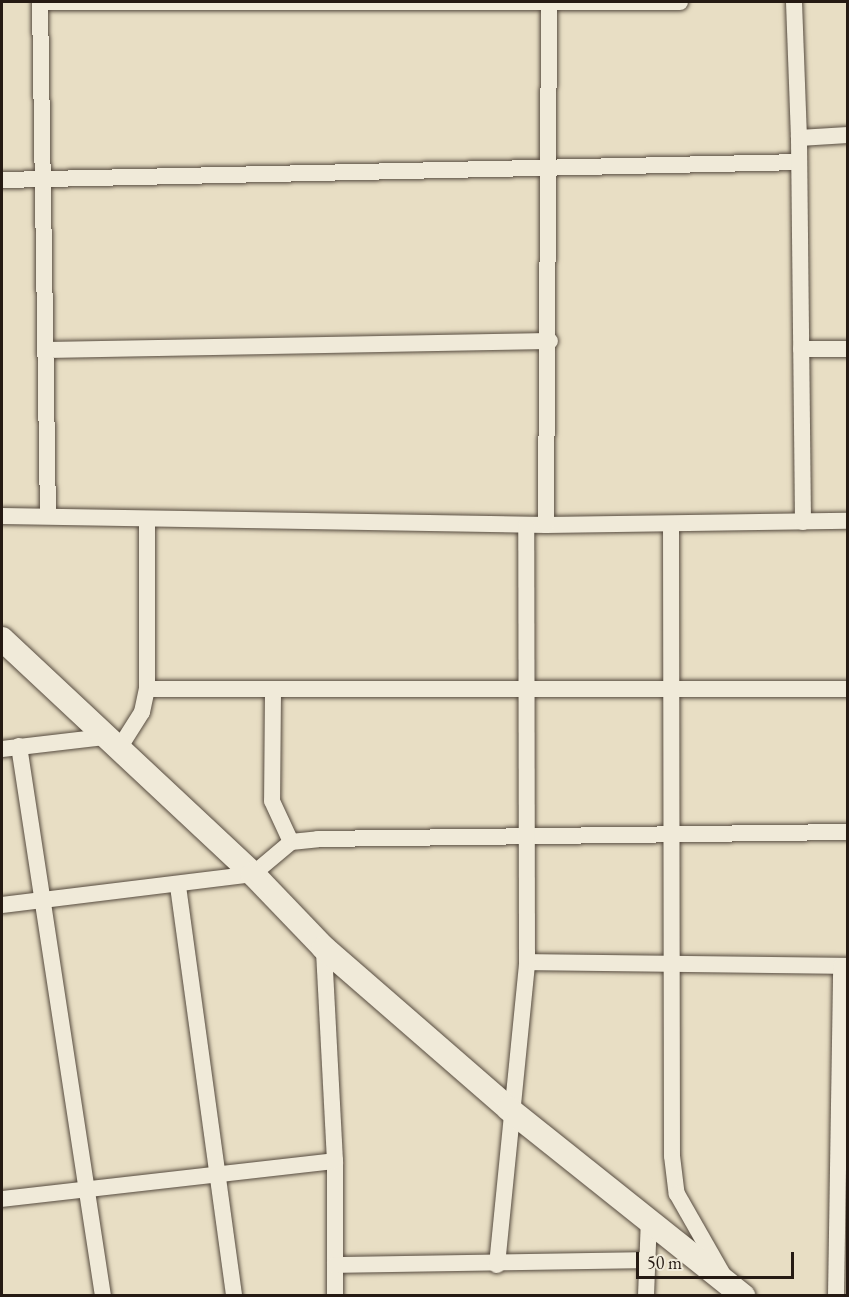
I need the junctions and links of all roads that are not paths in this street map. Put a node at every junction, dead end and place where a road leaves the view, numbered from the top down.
1 (40, 2) edge
2 (681, 2) edge
3 (794, 2) edge
4 (549, 3) edge
5 (848, 135) edge
6 (799, 138) junction
7 (799, 162) junction
8 (550, 170) junction
9 (2, 180) edge
10 (43, 182) junction
11 (550, 341) junction
12 (801, 349) junction
13 (848, 349) edge
14 (46, 350) junction
15 (48, 515) junction
16 (2, 516) edge
17 (147, 520) junction
18 (848, 521) edge
19 (803, 522) junction
20 (526, 525) junction
21 (546, 525) junction
22 (670, 525) junction
23 (2, 639) edge
24 (147, 689) junction
25 (671, 689) junction
26 (848, 689) edge
27 (273, 693) junction
28 (528, 693) junction
29 (111, 744) junction
30 (19, 746) junction
31 (2, 748) edge
32 (667, 831) junction
33 (848, 832) edge
34 (529, 837) junction
35 (291, 842) junction
36 (253, 874) junction
37 (178, 886) junction
38 (42, 900) junction
39 (2, 906) edge
40 (324, 948) junction
41 (672, 960) junction
42 (527, 962) junction
43 (844, 966) edge
44 (509, 1109) junction
45 (335, 1161) junction
46 (218, 1171) junction
47 (86, 1187) junction
48 (2, 1199) edge
49 (649, 1219) junction
50 (645, 1260) junction
51 (335, 1264) junction
52 (497, 1265) junction
53 (734, 1287) edge
54 (103, 1296) edge
55 (234, 1296) edge
56 (335, 1296) edge
57 (646, 1296) edge
58 (836, 1296) edge

1 - 4 street
1 - 10 street
2 - 4 street
3 - 6 street
4 - 8 street
5 - 6 street
6 - 7 street
7 - 8 street
7 - 12 street
8 - 10 street
8 - 11 street
9 - 10 street
10 - 14 street
11 - 14 street
11 - 21 street
12 - 13 street
12 - 19 street
14 - 15 street
15 - 16 street
15 - 17 street
17 - 20 street
17 - 24 street
18 - 19 street
19 - 22 street
20 - 21 street
20 - 28 street
21 - 22 street
22 - 25 street
23 - 29 street
24 - 27 street
24 - 29 street
25 - 26 street
25 - 28 street
25 - 32 street
27 - 28 street
27 - 35 street
28 - 34 street
29 - 30 street
29 - 36 street
30 - 31 street
30 - 38 street
32 - 33 street
32 - 34 street
32 - 41 street
34 - 35 street
34 - 42 street
35 - 36 street
36 - 37 street
36 - 40 street
37 - 38 street
37 - 46 street
38 - 39 street
38 - 47 street
40 - 44 street
40 - 45 street
41 - 42 street
41 - 43 street
41 - 53 street
42 - 44 street
43 - 58 street
44 - 49 street
44 - 52 street
45 - 46 street
45 - 51 street
46 - 47 street
46 - 55 street
47 - 48 street
47 - 54 street
49 - 50 street
49 - 53 street
50 - 52 street
50 - 57 street
51 - 52 street
51 - 56 street

